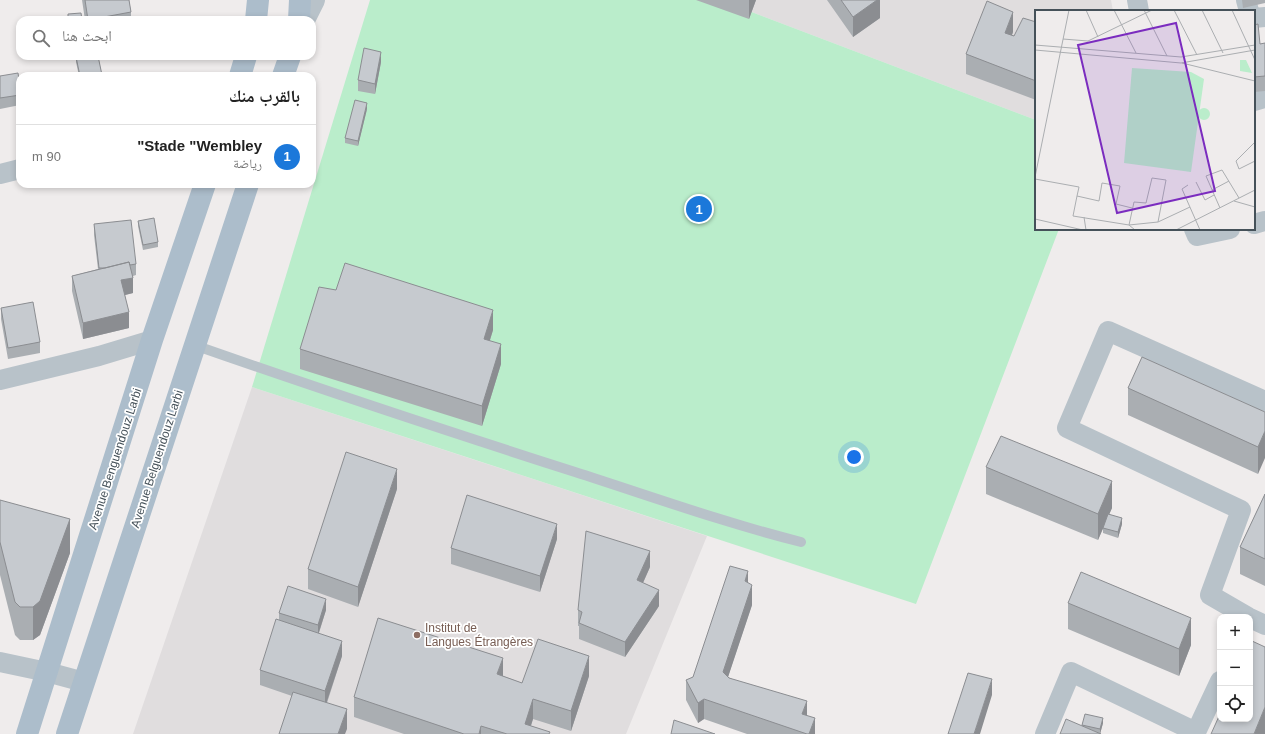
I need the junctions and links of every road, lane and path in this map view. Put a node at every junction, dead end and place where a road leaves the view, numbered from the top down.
1 (258, 0) edge
2 (300, 0) edge
3 (314, 0) edge
4 (1137, 0) edge
5 (1246, 0) edge
6 (1139, 10) edge
7 (1249, 10) edge
8 (256, 16) edge
9 (299, 16) edge
10 (306, 16) edge
11 (1265, 17) edge
12 (1255, 18) edge
13 (245, 60) edge
14 (289, 60) edge
15 (241, 72) edge
16 (285, 72) edge
17 (1265, 98) edge
18 (1255, 101) edge
19 (16, 170) edge
20 (0, 174) edge
21 (204, 188) edge
22 (247, 188) edge
23 (1265, 221) edge
24 (1255, 224) edge
25 (1194, 230) edge
26 (1225, 230) edge
27 (152, 340) junction
28 (194, 345) junction
29 (0, 380) edge
30 (1265, 401) edge
31 (801, 542) dead end
32 (1242, 614) edge
33 (1253, 620) edge
34 (1265, 625) edge
35 (0, 662) edge
36 (47, 672) junction
37 (84, 682) junction
38 (1218, 686) edge
39 (27, 734) edge
40 (67, 734) edge
41 (1046, 734) edge

1 - 8 main road
2 - 9 main road
3 - 10 street
4 - 6 street
5 - 7 street
11 - 12 street
13 - 15 main road
14 - 16 main road
17 - 18 street
19 - 20 street
21 - 27 main road, Avenue Benguendouz Larbi
22 - 28 main road, Avenue Belguendouz Larbi
23 - 24 street
25 - 26 street
27 - 29 street
27 - 36 main road, Avenue Benguendouz Larbi
28 - 31 lane
28 - 37 main road, Avenue Belguendouz Larbi
30 - 32 street
33 - 34 street
35 - 36 street
36 - 37 street
36 - 39 main road, Avenue Benguendouz Larbi
37 - 40 main road, Avenue Belguendouz Larbi
38 - 41 street

